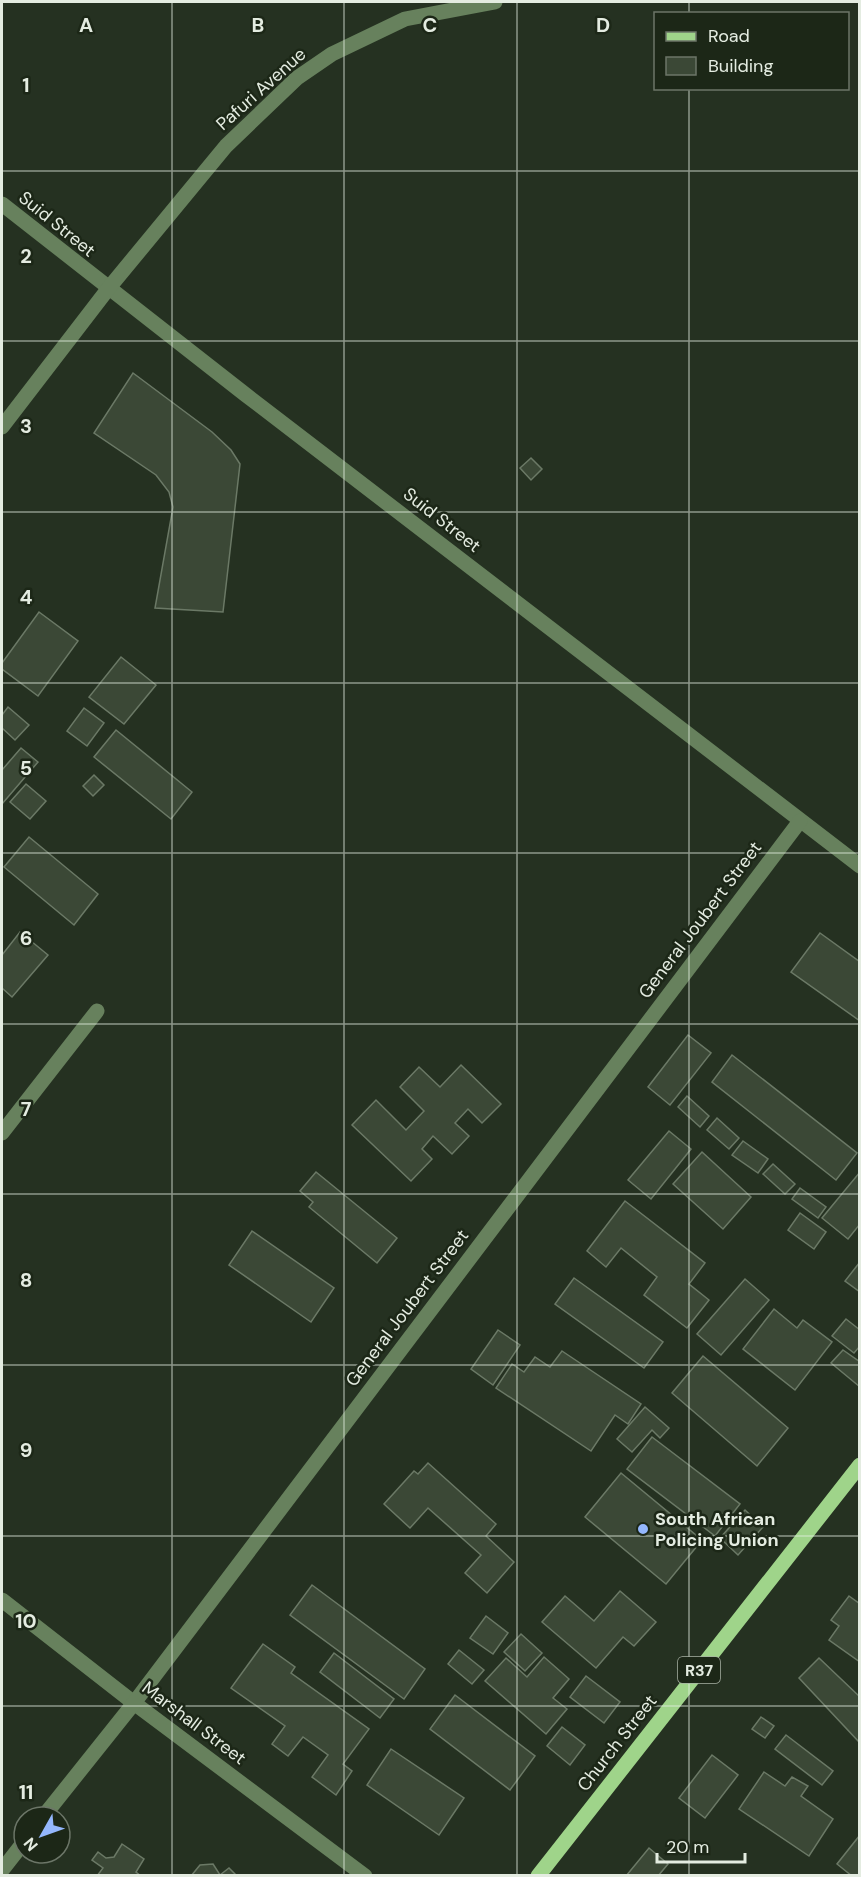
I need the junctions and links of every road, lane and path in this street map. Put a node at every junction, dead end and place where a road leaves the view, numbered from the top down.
1 (495, 2) edge
2 (2, 204) edge
3 (108, 289) junction
4 (2, 427) edge
5 (800, 821) junction
6 (860, 866) edge
7 (97, 1011) dead end
8 (2, 1132) edge
9 (860, 1465) edge
10 (2, 1599) edge
11 (134, 1703) junction
12 (53, 1805) edge
13 (12, 1857) edge
14 (2, 1870) edge
15 (365, 1875) edge
16 (538, 1875) edge

1 - 3 street, Pafuri Avenue
2 - 3 street, Suid Street
3 - 4 street, Pafuri Avenue
3 - 5 street, Suid Street
5 - 6 street, Suid Street
5 - 11 street, General Joubert Street
7 - 8 street
9 - 16 main road, Church Street / R37
10 - 11 street, Marshall Street
11 - 12 street, General Joubert Street
11 - 15 street, Marshall Street
13 - 14 street

